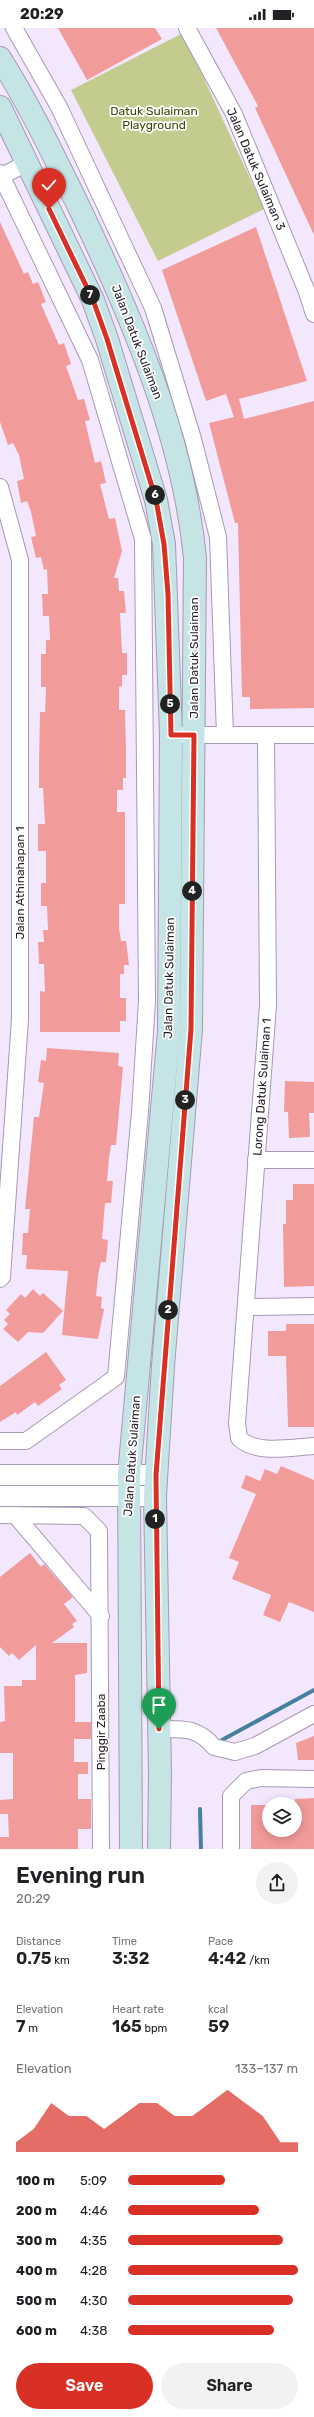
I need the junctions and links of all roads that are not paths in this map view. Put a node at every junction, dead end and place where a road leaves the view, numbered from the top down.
1 (14, 28) edge
2 (187, 28) edge
3 (0, 58) edge
4 (0, 107) edge
5 (27, 163) junction
6 (1, 175) edge
7 (314, 314) edge
8 (147, 367) junction
9 (132, 419) junction
10 (0, 487) edge
11 (171, 735) junction
12 (194, 735) junction
13 (225, 735) junction
14 (266, 735) junction
15 (314, 735) edge
16 (140, 1112) junction
17 (163, 1113) junction
18 (256, 1160) junction
19 (314, 1160) edge
20 (0, 1279) edge
21 (314, 1306) edge
22 (248, 1307) junction
23 (0, 1441) edge
24 (314, 1446) edge
25 (0, 1475) edge
26 (129, 1475) junction
27 (156, 1475) junction
28 (0, 1496) edge
29 (128, 1496) junction
30 (155, 1496) junction
31 (7, 1515) edge
32 (101, 1616) junction
33 (314, 1714) edge
34 (159, 1729) junction
35 (314, 1778) edge
36 (101, 1849) edge
37 (131, 1849) edge
38 (159, 1849) edge
39 (231, 1849) edge

1 - 13 street, Jalan Datuk Sulaiman
2 - 7 street, Jalan Datuk Sulaiman 3
3 - 8 main road, Jalan Datuk Sulaiman
4 - 5 main road, Jalan Datuk Sulaiman
5 - 6 street
5 - 9 main road, Jalan Datuk Sulaiman
6 - 16 street, Jalan Datuk Sulaiman
8 - 9 main road
8 - 12 main road, Jalan Datuk Sulaiman
9 - 11 main road, Jalan Datuk Sulaiman
10 - 20 street, Jalan Athinahapan 1
11 - 12 street
11 - 17 main road, Jalan Datuk Sulaiman
12 - 13 street
12 - 27 main road, Jalan Datuk Sulaiman
13 - 14 street
14 - 15 street
14 - 18 street, Lorong Datuk Sulaiman 1
16 - 17 street
16 - 23 street, Jalan Datuk Sulaiman
17 - 26 main road, Jalan Datuk Sulaiman
18 - 19 street
18 - 22 street, Lorong Datuk Sulaiman 1
21 - 22 street
22 - 24 street, Lorong Datuk Sulaiman 1
25 - 26 street
26 - 27 street
26 - 29 main road, Jalan Datuk Sulaiman
27 - 30 main road, Jalan Datuk Sulaiman
28 - 29 street
29 - 30 street
29 - 37 main road, Jalan Datuk Sulaiman
30 - 34 main road, Jalan Datuk Sulaiman
31 - 32 street, Pinggir Zaaba
31 - 32 street, Pinggir Zaaba
32 - 36 street, Pinggir Zaaba
33 - 34 street
34 - 38 main road, Jalan Datuk Sulaiman
35 - 39 street

